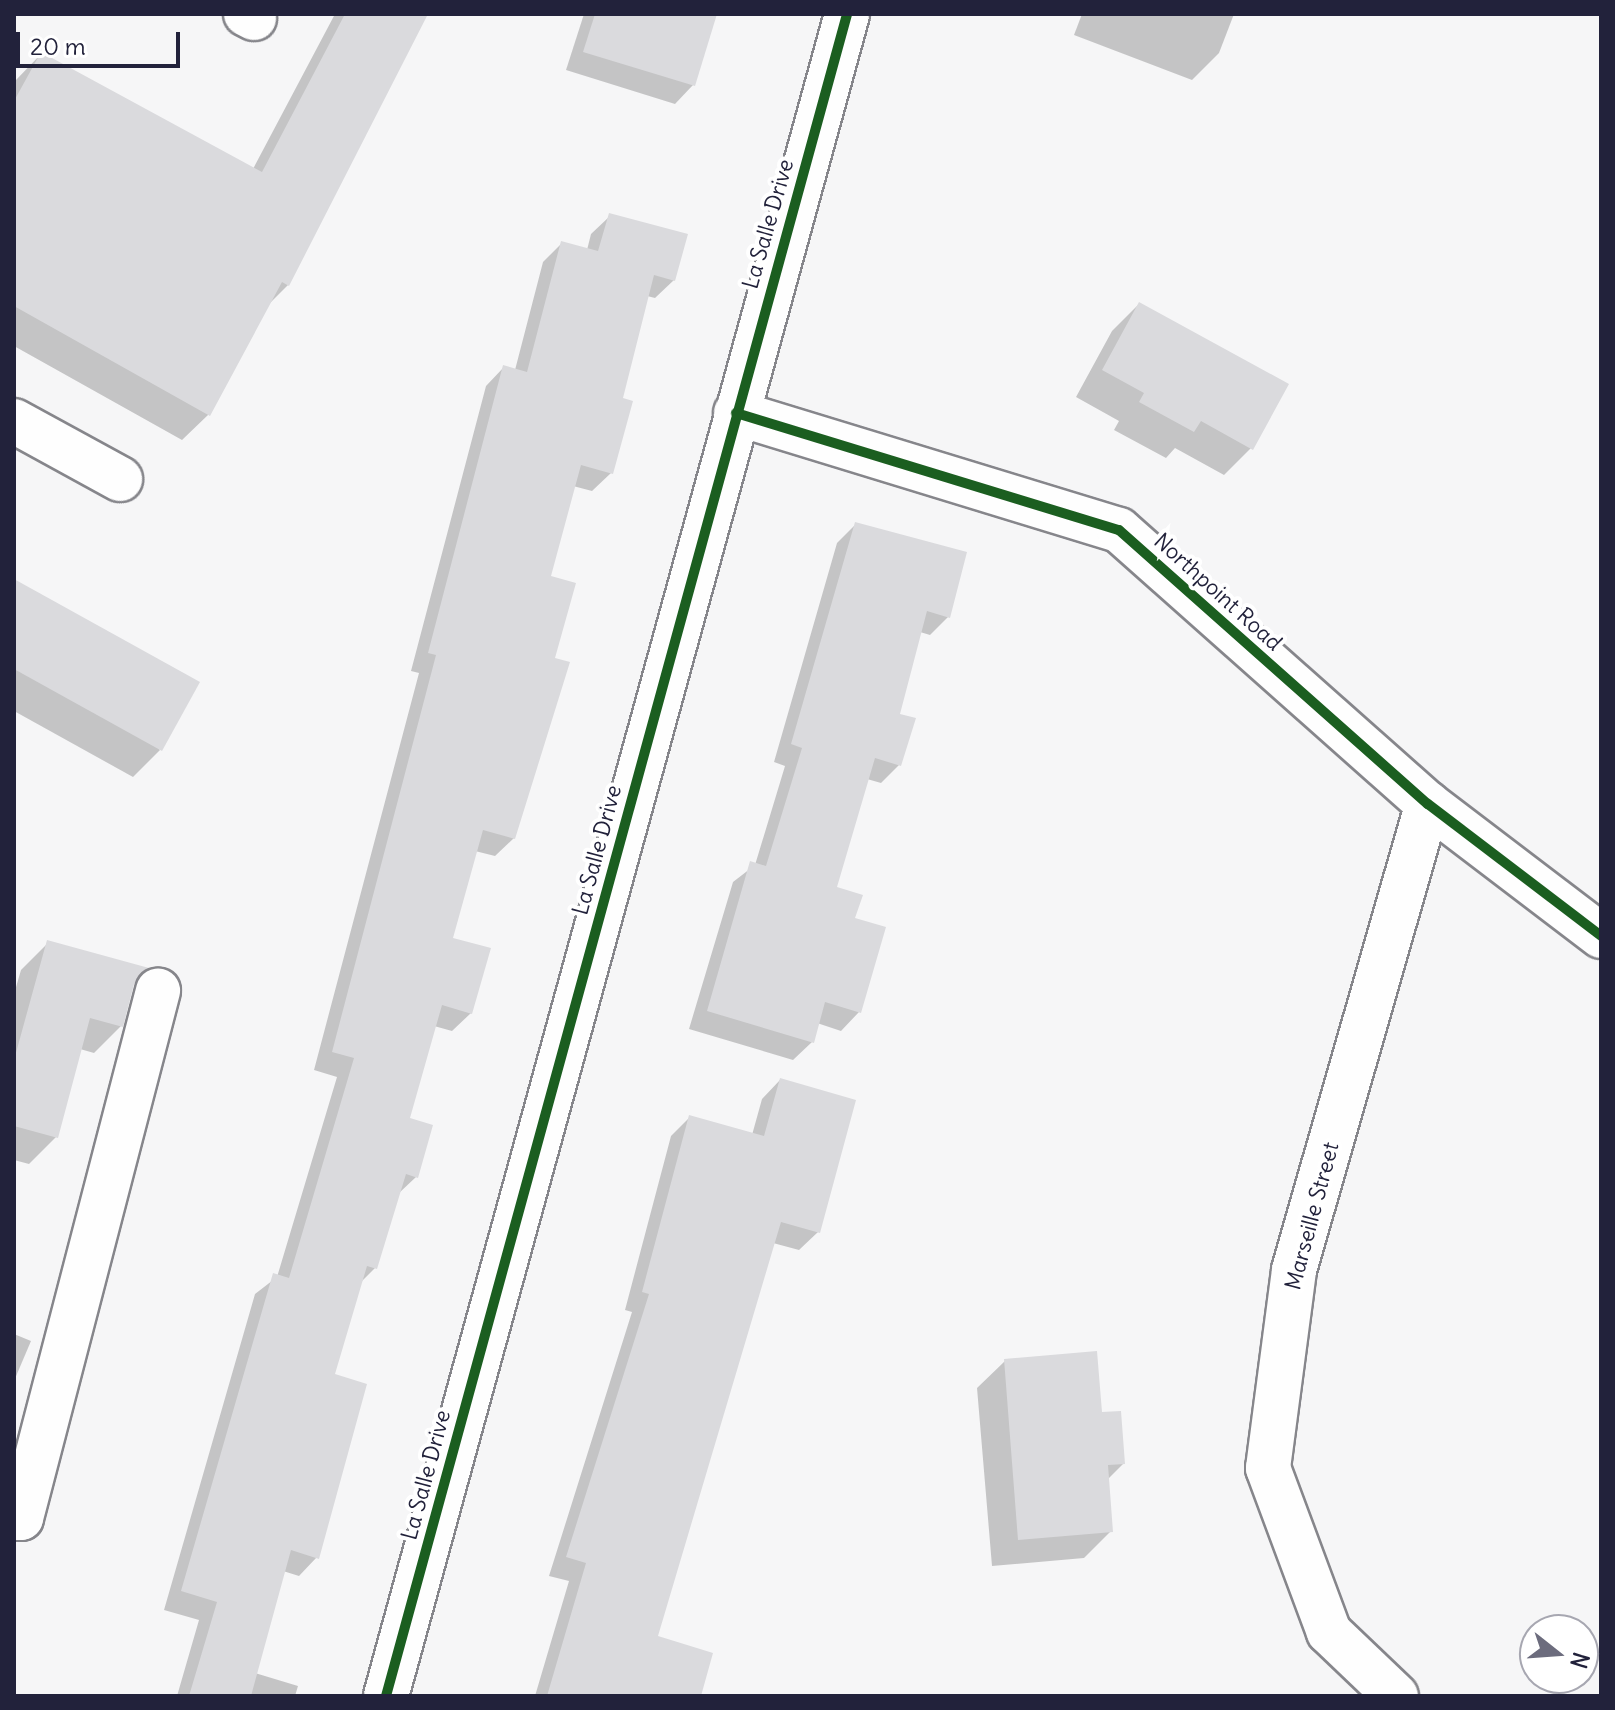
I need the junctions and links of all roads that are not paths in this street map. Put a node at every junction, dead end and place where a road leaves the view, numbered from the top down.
1 (847, 14) edge
2 (736, 413) junction
3 (14, 421) edge
4 (120, 479) dead end
5 (1428, 804) junction
6 (1601, 936) edge
7 (158, 991) dead end
8 (14, 1518) edge
9 (386, 1696) edge
10 (1396, 1696) edge

1 - 2 street, La Salle Drive
2 - 5 street, Northpoint Road
2 - 9 street, La Salle Drive
3 - 4 street
5 - 6 street, Northpoint Road
5 - 10 street, Marseille Street
7 - 8 street

